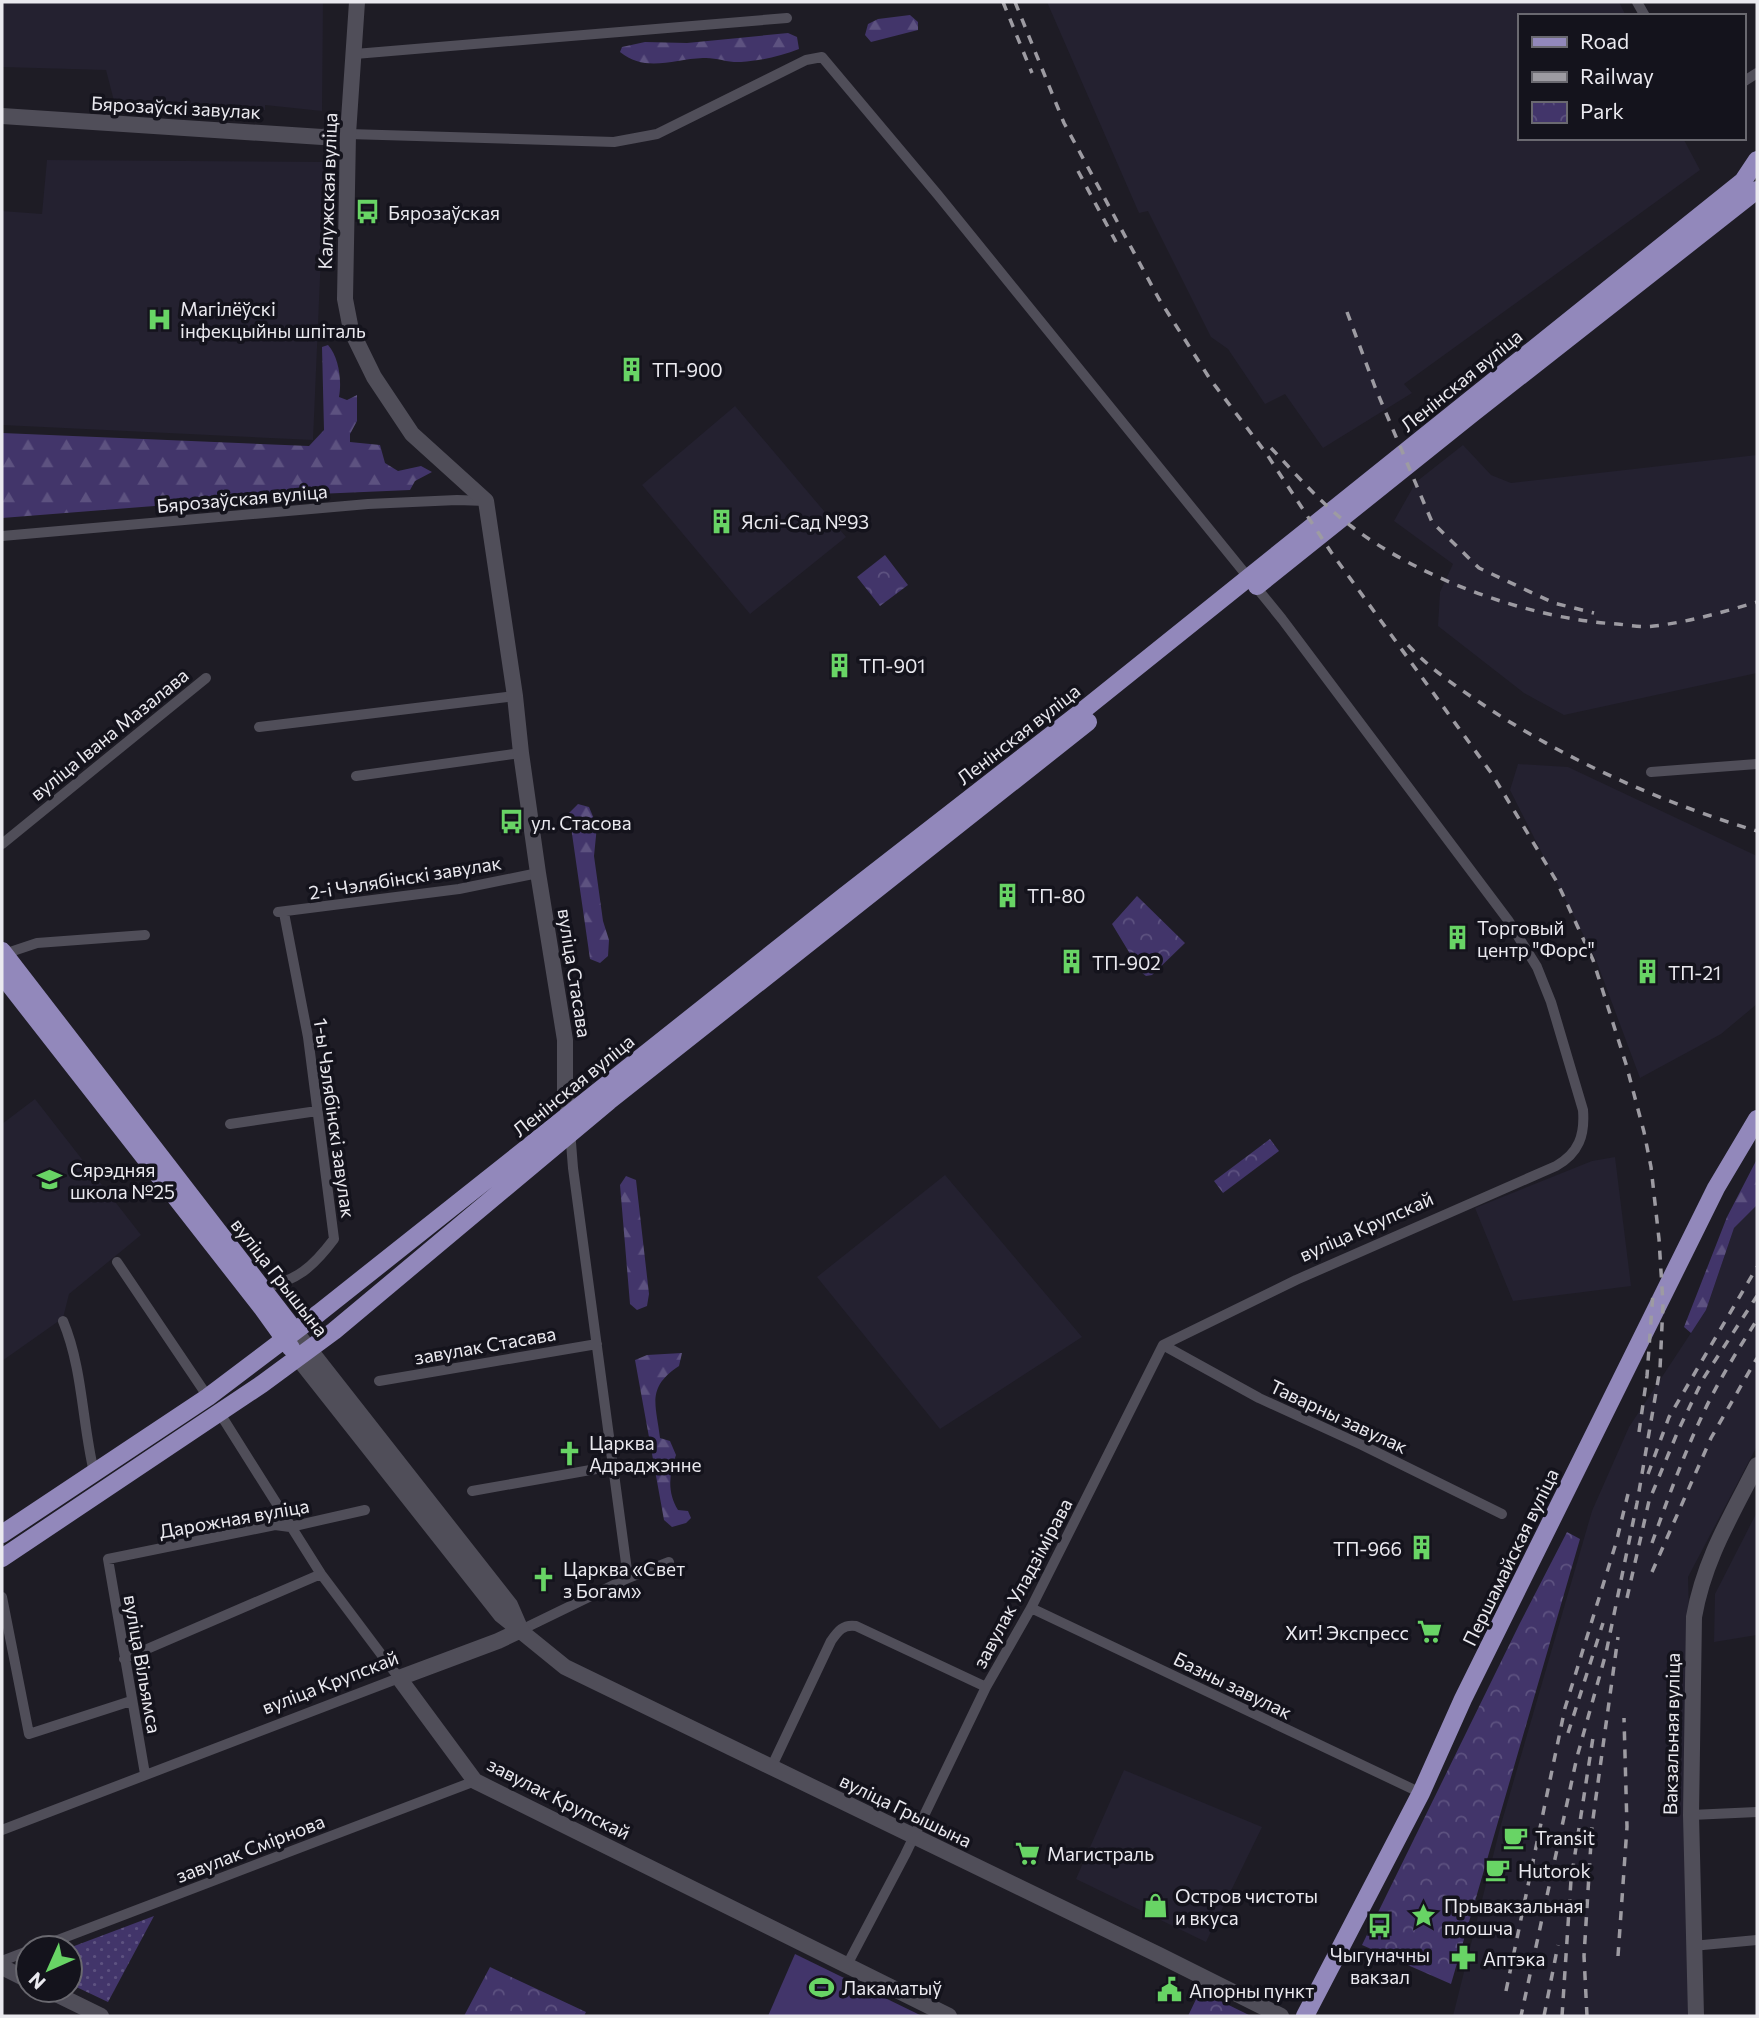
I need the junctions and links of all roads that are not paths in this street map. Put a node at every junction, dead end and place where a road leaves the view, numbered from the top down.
1 (357, 2) edge
2 (787, 18) dead end
3 (355, 54) junction
4 (2, 116) edge
5 (348, 134) junction
6 (1757, 160) edge
7 (1757, 190) edge
8 (1469, 408) junction
9 (486, 500) junction
10 (2, 536) edge
11 (206, 678) dead end
12 (515, 696) junction
13 (259, 727) dead end
14 (521, 753) junction
15 (1757, 764) edge
16 (1651, 772) dead end
17 (356, 776) dead end
18 (2, 844) edge
19 (538, 873) junction
20 (281, 912) joint
21 (145, 935) dead end
22 (3, 953) edge
23 (2, 975) edge
24 (317, 1111) junction
25 (1757, 1119) edge
26 (230, 1124) dead end
27 (570, 1124) junction
28 (117, 1262) dead end
29 (262, 1288) junction
30 (63, 1321) dead end
31 (290, 1335) junction
32 (597, 1344) junction
33 (1163, 1345) junction
34 (304, 1353) junction
35 (379, 1381) dead end
36 (208, 1397) junction
37 (219, 1412) junction
38 (1757, 1465) edge
39 (613, 1466) junction
40 (94, 1472) junction
41 (472, 1491) dead end
42 (365, 1510) dead end
43 (1502, 1514) dead end
44 (290, 1527) junction
45 (2, 1534) edge
46 (2, 1558) edge
47 (108, 1559) joint
48 (669, 1562) dead end
49 (321, 1574) junction
50 (628, 1578) junction
51 (2, 1597) edge
52 (1031, 1608) junction
53 (521, 1630) junction
54 (124, 1659) junction
55 (399, 1678) junction
56 (986, 1687) junction
57 (131, 1701) junction
58 (771, 1768) junction
59 (145, 1774) junction
60 (475, 1781) junction
61 (1421, 1793) junction
62 (1757, 1812) edge
63 (1691, 1815) junction
64 (2, 1830) edge
65 (914, 1838) junction
66 (74, 1934) edge
67 (1757, 1941) edge
68 (1692, 1946) junction
69 (847, 1965) junction
70 (77, 2004) edge
71 (101, 2016) edge
72 (949, 2016) edge
73 (1281, 2016) edge
74 (1305, 2016) edge
75 (1696, 2016) edge

1 - 3 main road, Калужская вуліца
2 - 3 street
3 - 5 main road, Калужская вуліца
4 - 5 main road, Бярозаўскі завулак
5 - 9 main road, Калужская вуліца
5 - 33 street, вуліца Крупскай
6 - 8 main road, Ленінская вуліца
7 - 8 main road, Ленінская вуліца
8 - 27 main road, Ленінская вуліца
9 - 10 street, Бярозаўская вуліца
9 - 12 main road, вуліца Стасава
11 - 18 street, вуліца Iвана Мазалава
12 - 13 street
12 - 14 main road, вуліца Стасава
14 - 17 street
14 - 19 main road, вуліца Стасава
15 - 16 street
19 - 20 street, 2-і Чэлябінскі завулак
19 - 27 main road, вуліца Стасава
20 - 24 street, 1-ы Чэлябінскі завулак
21 - 22 street
22 - 29 main road, вуліца Грышына
23 - 31 main road, вуліца Грышына
24 - 26 street
24 - 29 street, 1-ы Чэлябінскі завулак
25 - 61 main road, Першамайская вуліца
27 - 31 main road, Ленінская вуліца
27 - 32 street, вуліца Стасава
27 - 34 main road, Ленінская вуліца
28 - 36 street
29 - 31 main road, вуліца Грышына
30 - 40 street
31 - 34 main road, вуліца Грышына
31 - 36 main road
32 - 35 street, завулак Стасава
32 - 39 street, вуліца Стасава
33 - 43 street, Таварны завулак
33 - 52 street, завулак Уладзімірава
34 - 37 main road
34 - 53 main road, вуліца Грышына
36 - 40 main road
37 - 44 street, завулак Крупскай
37 - 46 main road
38 - 63 main road, Вакзальная вуліца
39 - 41 street
39 - 50 street, вуліца Стасава
40 - 45 main road
42 - 44 street, Дарожная вуліца
44 - 47 street, Дарожная вуліца
44 - 49 street, завулак Крупскай
47 - 54 street, вуліца Вільямса
48 - 50 street, вуліца Крупскай
49 - 54 street
49 - 55 street, завулак Крупскай
50 - 53 street, вуліца Крупскай
51 - 57 street
52 - 56 street, завулак Уладзімірава
52 - 61 street, Базны завулак
53 - 55 main road, вуліца Крупскай
53 - 58 main road, вуліца Грышына
54 - 57 street, вуліца Вільямса
55 - 59 street, вуліца Крупскай
55 - 60 main road, завулак Крупскай
56 - 58 street
56 - 65 street, завулак Уладзімірава
57 - 59 street, вуліца Вільямса
58 - 65 main road, вуліца Грышына
59 - 64 street, вуліца Крупскай
60 - 66 street, завулак Смірнова
60 - 69 main road, завулак Крупскай
61 - 74 main road, Першамайская вуліца
62 - 63 street
63 - 68 main road, Вакзальная вуліца
65 - 69 street, завулак Уладзімірава
65 - 73 main road, вуліца Грышына
67 - 68 street
68 - 75 main road, Вакзальная вуліца
69 - 72 main road, завулак Крупскай
70 - 71 main road

